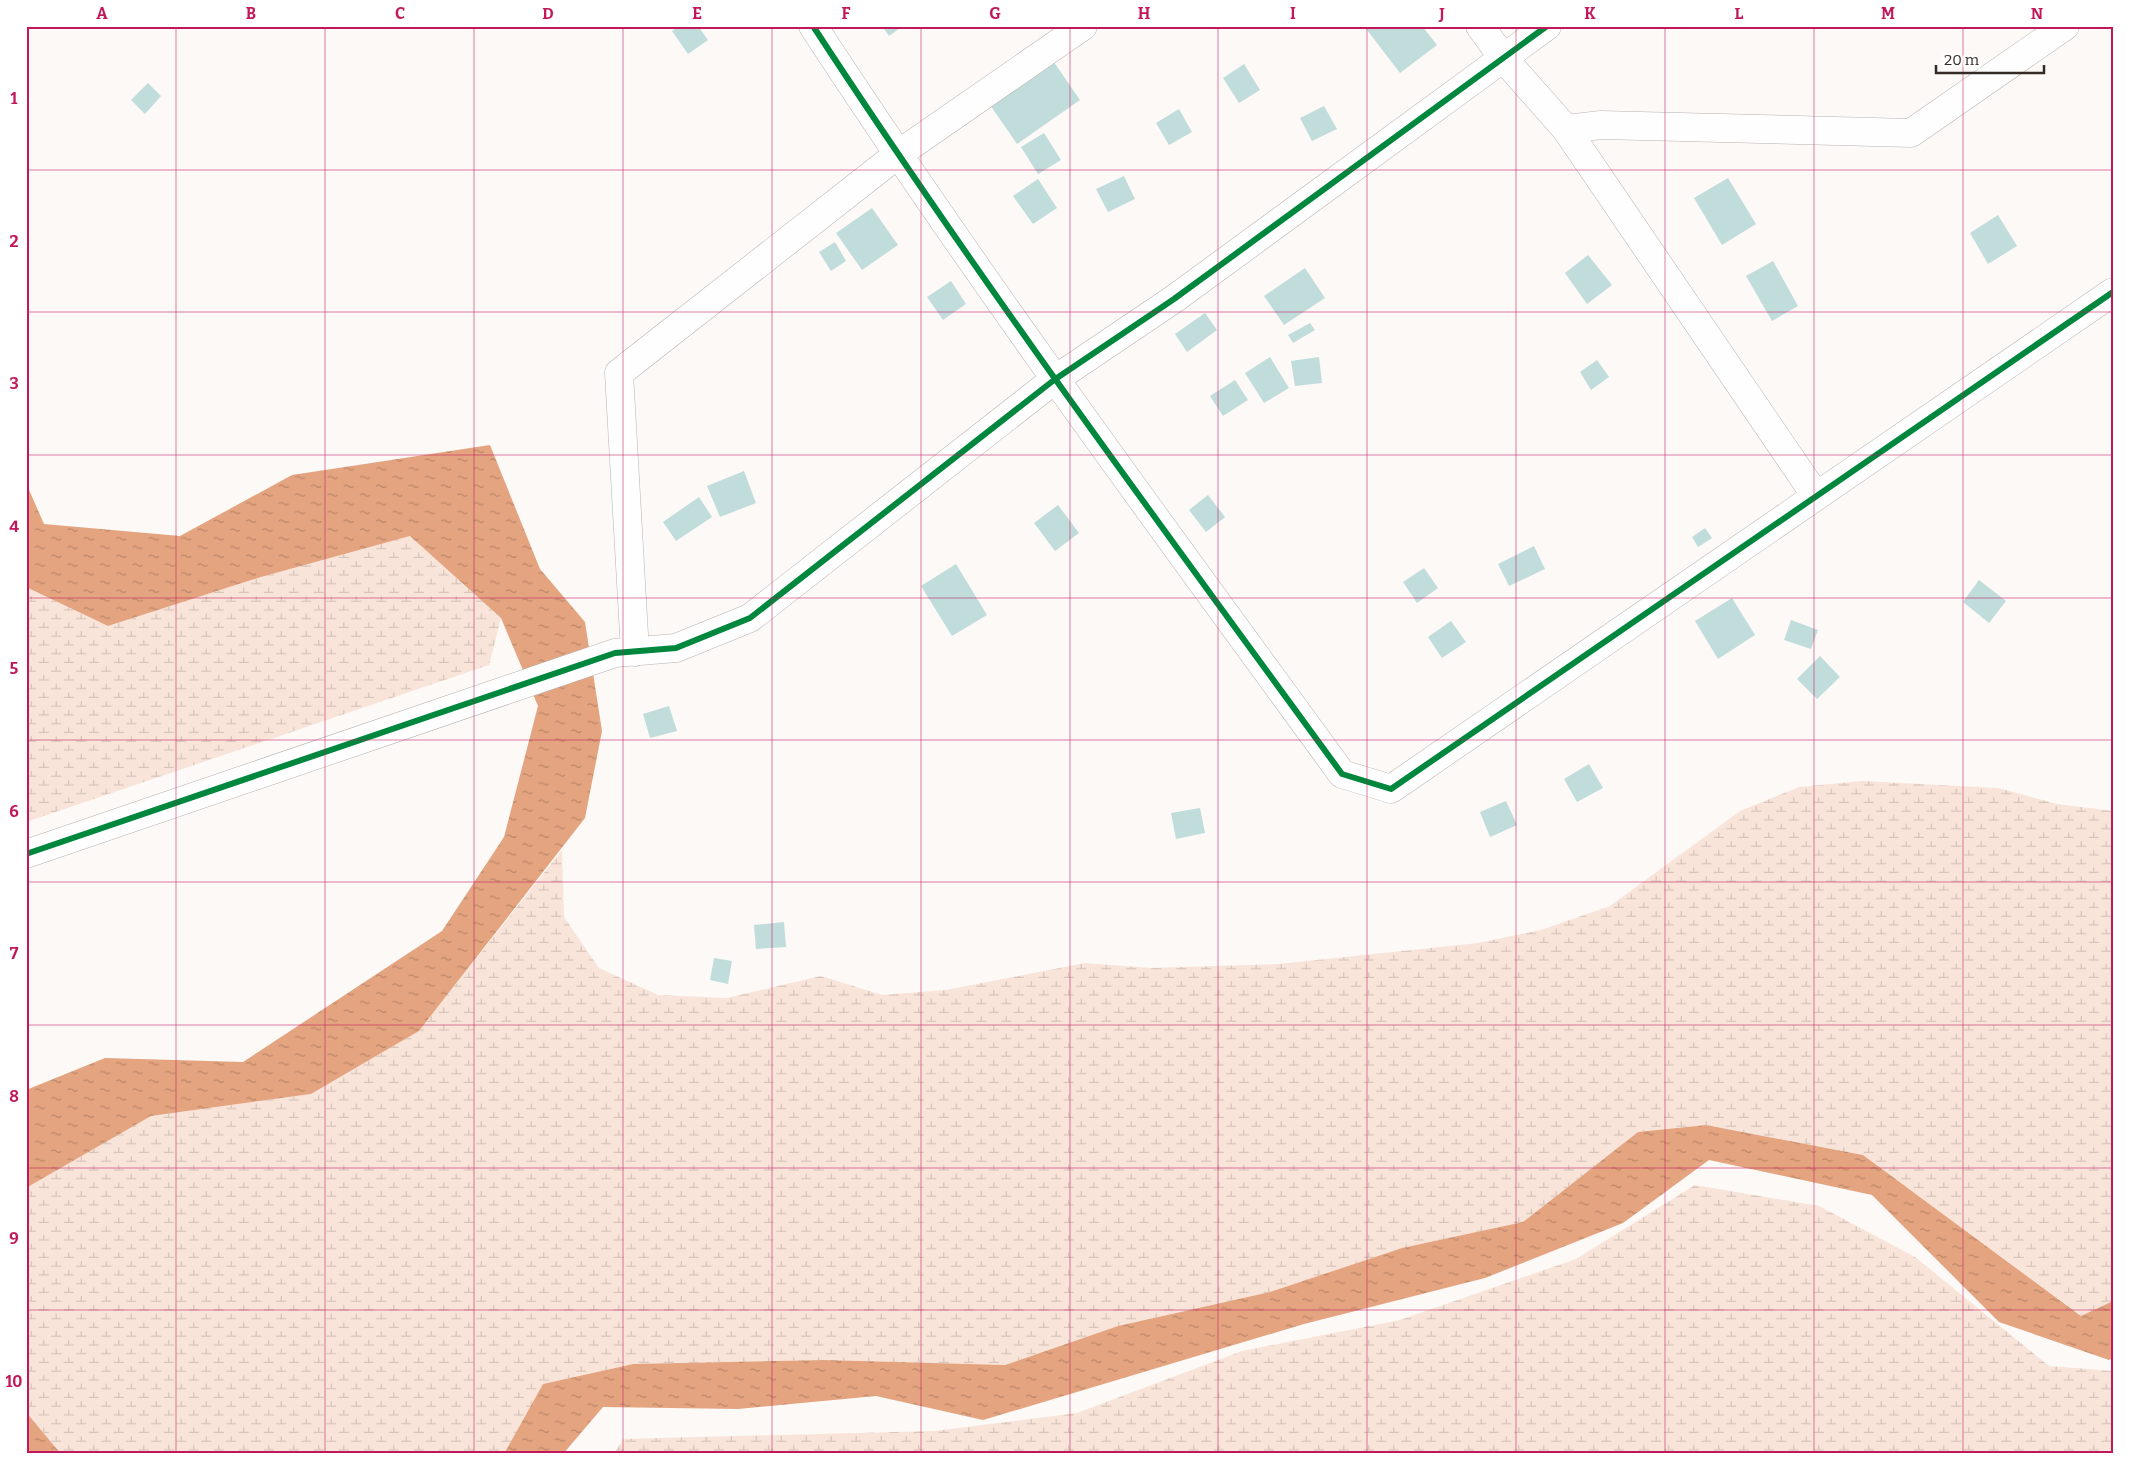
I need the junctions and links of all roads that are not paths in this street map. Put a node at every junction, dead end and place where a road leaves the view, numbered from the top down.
1 (813, 26) edge
2 (1083, 26) edge
3 (1480, 26) edge
4 (1546, 26) edge
5 (2065, 26) edge
6 (1503, 58) junction
7 (1566, 129) junction
8 (897, 155) junction
9 (2113, 292) edge
10 (1054, 380) junction
11 (1816, 496) junction
12 (625, 652) junction
13 (26, 854) edge

1 - 8 street
2 - 8 street
3 - 6 street
4 - 6 street
5 - 7 street
6 - 7 street
6 - 10 street
7 - 11 street
8 - 10 street
8 - 12 street
9 - 11 street
10 - 11 street
10 - 12 street
12 - 13 street

